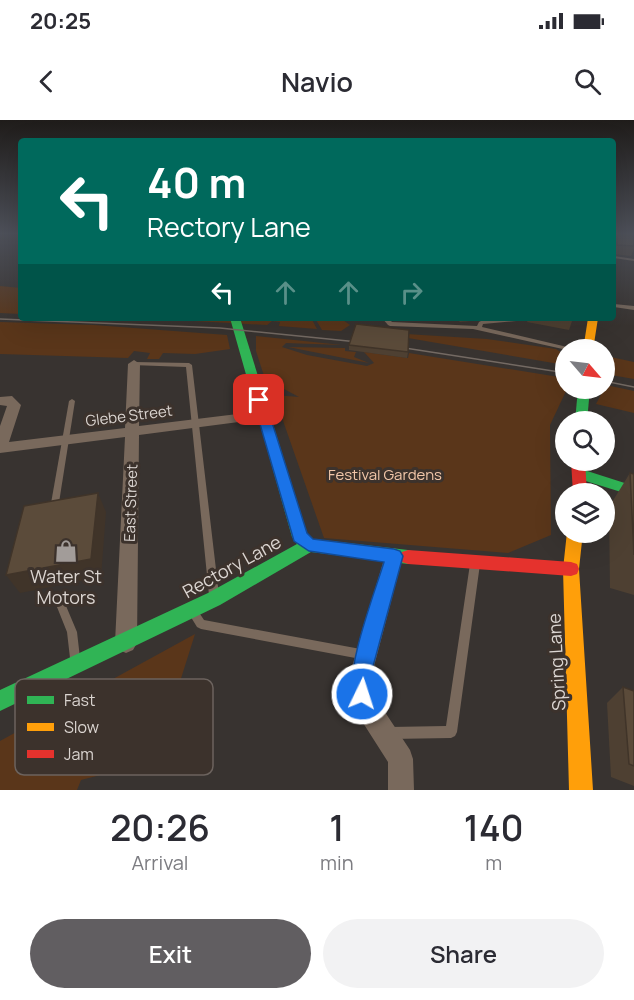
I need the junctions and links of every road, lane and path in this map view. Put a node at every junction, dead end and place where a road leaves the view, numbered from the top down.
1 (616, 306) edge
2 (634, 308) edge
3 (236, 321) edge
4 (388, 321) edge
5 (415, 321) edge
6 (435, 321) edge
7 (499, 321) edge
8 (593, 321) edge
9 (417, 324) junction
10 (479, 328) junction
11 (590, 339) edge
12 (555, 345) edge
13 (134, 364) joint
14 (72, 401) dead end
15 (7, 403) edge
16 (262, 415) junction
17 (196, 424) junction
18 (133, 432) junction
19 (66, 440) junction
20 (0, 448) edge
21 (589, 471) edge
22 (634, 491) edge
23 (54, 509) edge
24 (574, 543) edge
25 (309, 545) junction
26 (394, 556) junction
27 (476, 562) junction
28 (571, 569) junction
29 (58, 597) dead end
30 (214, 599) junction
31 (192, 610) junction
32 (126, 642) junction
33 (366, 655) junction
34 (76, 666) junction
35 (48, 679) edge
36 (15, 694) edge
37 (0, 701) edge
38 (382, 733) junction
39 (400, 790) edge
40 (581, 790) edge

1 - 2 lane
3 - 16 street
4 - 9 lane
5 - 9 lane
6 - 9 lane
6 - 10 lane
7 - 10 lane
8 - 11 street
10 - 12 lane
13 - 17 lane
13 - 18 street, East Street
14 - 19 lane
15 - 20 street
16 - 17 street, Glebe Street
16 - 25 street
17 - 18 street, Glebe Street
17 - 30 lane
18 - 19 street, Glebe Street
18 - 32 street, East Street
19 - 20 street, Glebe Street
19 - 23 lane
21 - 22 street
24 - 28 street, Spring Lane
25 - 26 street
25 - 30 street, Rectory Lane
26 - 27 street
26 - 33 street
27 - 28 street
27 - 38 lane
28 - 40 street, Spring Lane
29 - 34 lane
30 - 31 street, Rectory Lane
31 - 32 street, Rectory Lane
31 - 33 lane
32 - 34 street, Rectory Lane
33 - 38 street
34 - 35 street, Rectory Lane
36 - 37 street, Rectory Lane
38 - 39 street

